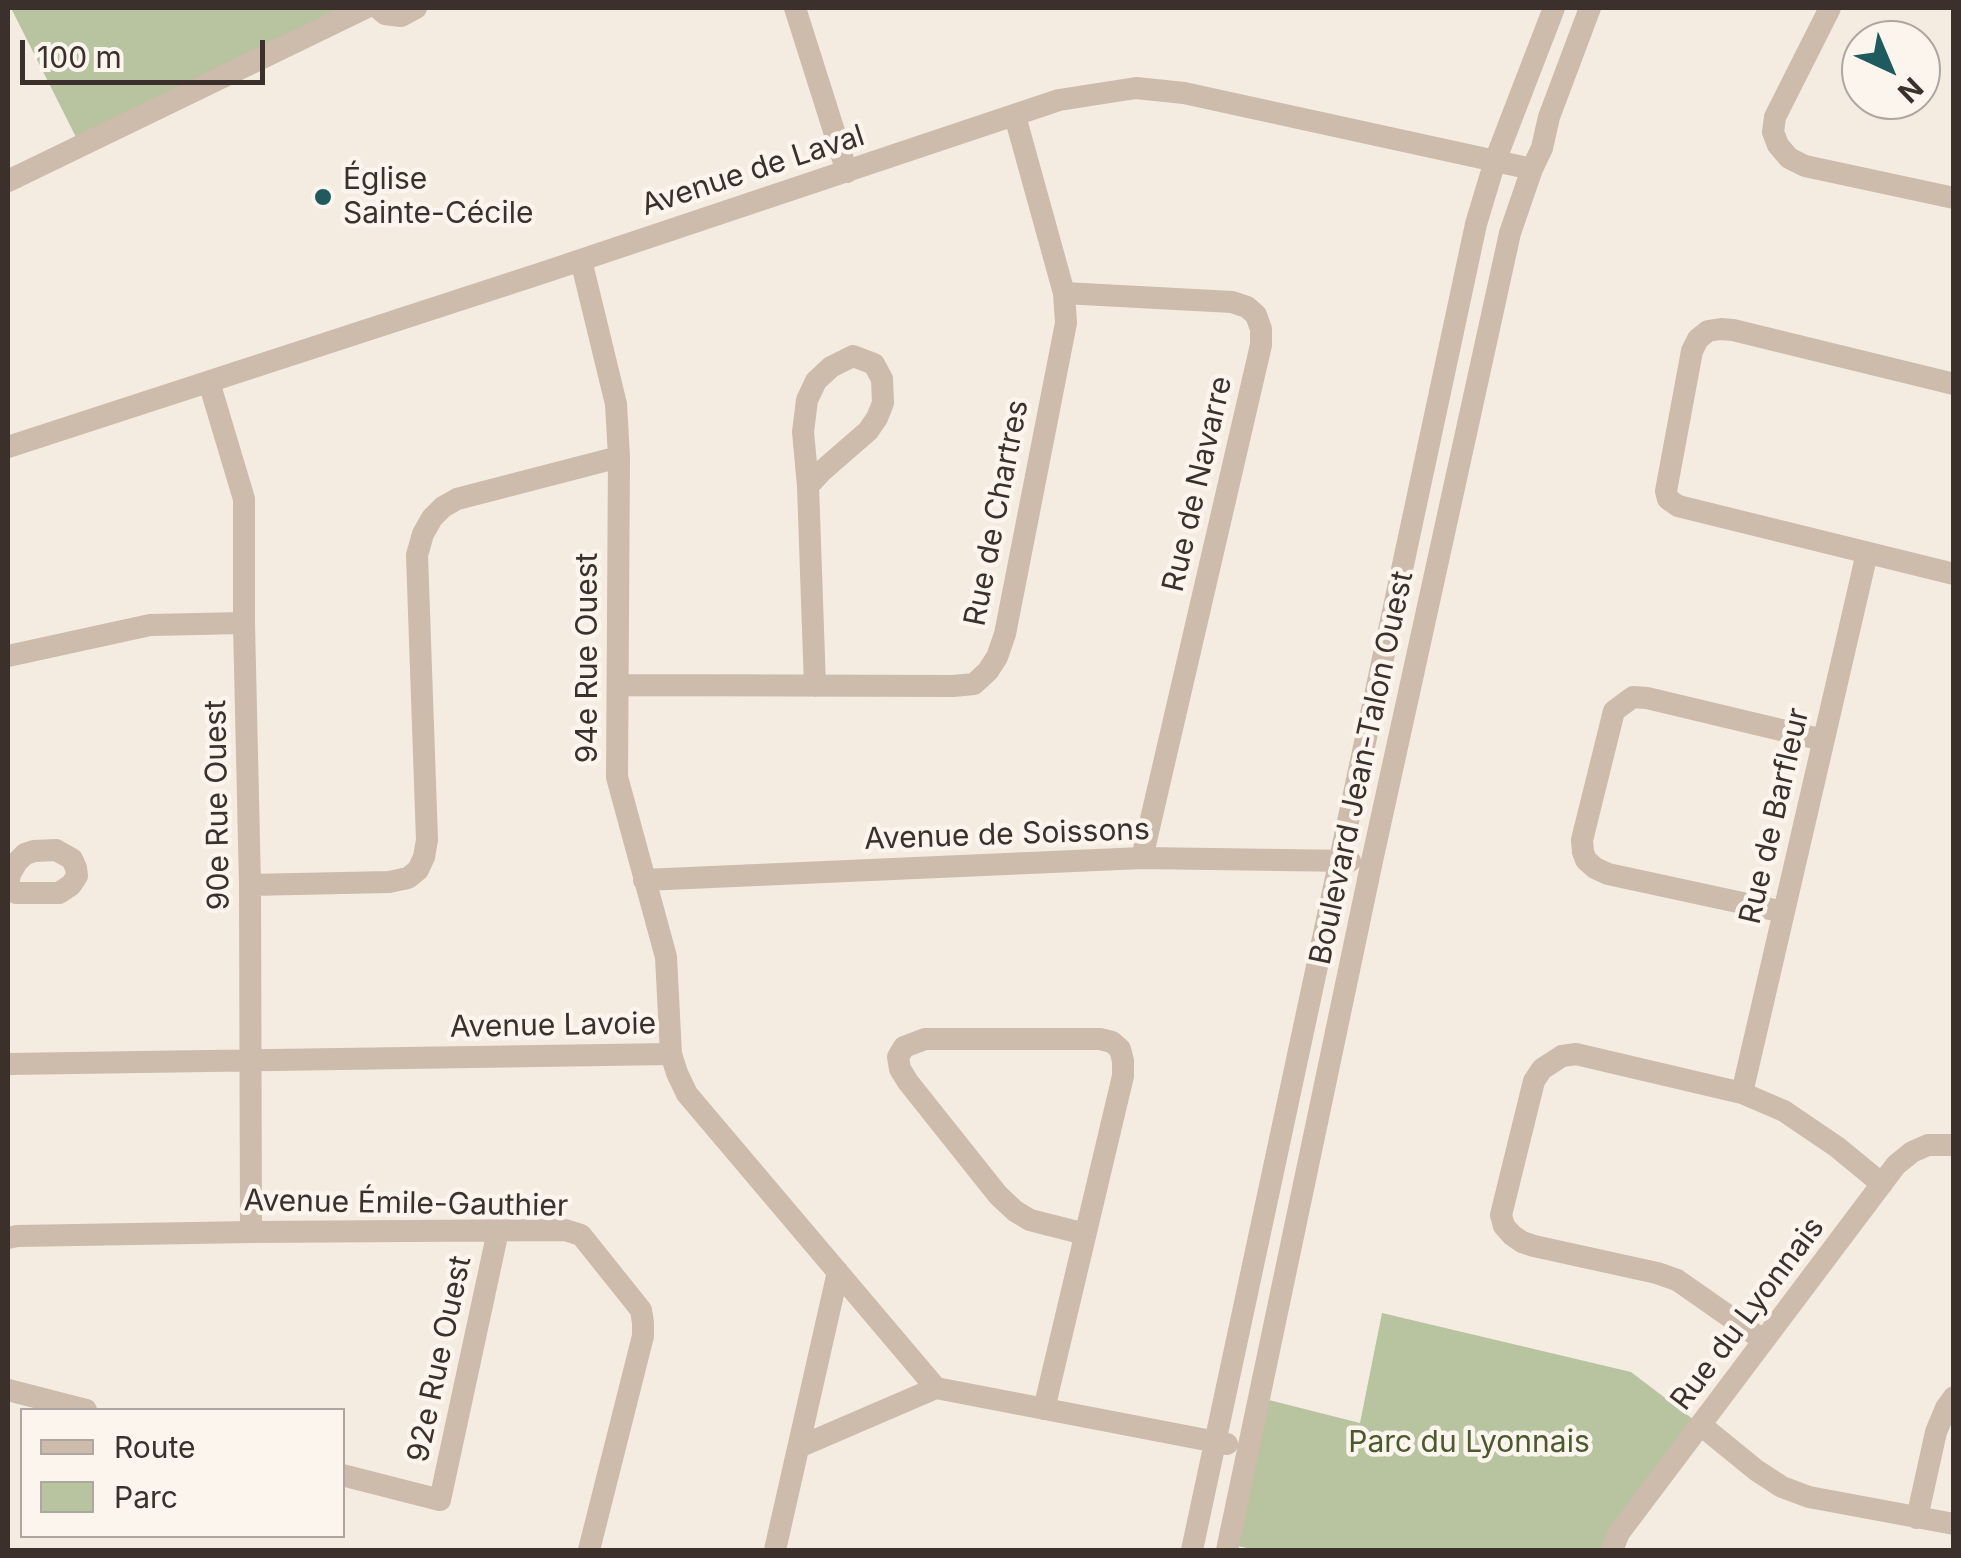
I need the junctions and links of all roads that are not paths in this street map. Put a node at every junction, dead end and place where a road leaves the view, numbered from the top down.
1 (365, 8) edge
2 (378, 8) edge
3 (416, 8) edge
4 (795, 8) edge
5 (1554, 8) edge
6 (1590, 8) edge
7 (1830, 8) edge
8 (1015, 116) junction
9 (1496, 161) junction
10 (1532, 169) junction
11 (847, 172) junction
12 (8, 180) edge
13 (1954, 198) edge
14 (581, 260) junction
15 (1064, 293) junction
16 (209, 382) junction
17 (1954, 384) edge
18 (8, 446) edge
19 (619, 457) junction
20 (808, 486) junction
21 (1866, 553) junction
22 (1954, 574) edge
23 (244, 623) junction
24 (8, 656) edge
25 (618, 685) junction
26 (815, 686) junction
27 (1823, 740) junction
28 (1142, 858) junction
29 (1372, 860) junction
30 (1339, 861) junction
31 (644, 880) junction
32 (250, 885) junction
33 (1784, 912) junction
34 (672, 1054) junction
35 (250, 1060) junction
36 (8, 1064) edge
37 (1742, 1093) junction
38 (1954, 1145) edge
39 (1882, 1184) junction
40 (498, 1231) junction
41 (251, 1232) junction
42 (1085, 1234) junction
43 (8, 1238) edge
44 (838, 1272) junction
45 (1763, 1340) junction
46 (936, 1388) junction
47 (8, 1390) edge
48 (1954, 1398) edge
49 (78, 1408) edge
50 (1044, 1409) junction
51 (1702, 1426) junction
52 (1215, 1442) junction
53 (799, 1446) junction
54 (1250, 1449) junction
55 (345, 1477) edge
56 (1917, 1518) junction
57 (1954, 1524) edge
58 (589, 1550) edge
59 (776, 1550) edge
60 (1192, 1550) edge
61 (1227, 1550) edge
62 (1612, 1550) edge

1 - 12 street
2 - 3 street
4 - 11 street
5 - 9 street, Boulevard Jean-Talon Ouest
6 - 10 street, Boulevard Jean-Talon Ouest
7 - 13 street
8 - 9 street, Avenue de Laval
8 - 11 street, Avenue de Laval
8 - 15 street, Rue de Chartres
9 - 10 street, Avenue de Laval
9 - 30 street, Boulevard Jean-Talon Ouest
10 - 29 street, Boulevard Jean-Talon Ouest
11 - 14 street, Avenue de Laval
14 - 16 street, Avenue de Laval
14 - 19 street, 94e Rue Ouest
15 - 26 street, Rue de Chartres
15 - 28 street, Rue de Navarre
16 - 18 street, Avenue de Laval
16 - 23 street, 90e Rue Ouest
17 - 21 street
19 - 25 street, 94e Rue Ouest
19 - 32 street
20 - 20 street
20 - 26 street
21 - 22 street
21 - 27 street, Rue de Barfleur
23 - 24 street
23 - 32 street, 90e Rue Ouest
25 - 26 street, Rue de Chartres
25 - 31 street, 94e Rue Ouest
27 - 33 street, Rue de Barfleur
27 - 33 street
28 - 30 street, Avenue de Soissons
28 - 31 street, Avenue de Soissons
29 - 30 street, Avenue de Soissons
29 - 54 street, Boulevard Jean-Talon Ouest
30 - 52 street, Boulevard Jean-Talon Ouest
31 - 34 street, 94e Rue Ouest
32 - 35 street, 90e Rue Ouest
33 - 37 street, Rue de Barfleur
34 - 35 street, Avenue Lavoie
34 - 44 street, Avenue Lavoie
35 - 36 street, Avenue Lavoie
35 - 41 street, 90e Rue Ouest
37 - 39 street
37 - 45 street
38 - 39 street, Rue du Lyonnais
39 - 45 street, Rue du Lyonnais
40 - 41 street, Avenue Émile-Gauthier
40 - 55 street, 92e Rue Ouest
40 - 58 street, Avenue Émile-Gauthier
41 - 43 street, Avenue Émile-Gauthier
42 - 42 street
42 - 50 street
44 - 46 street, Avenue Lavoie
44 - 53 street
45 - 51 street, Rue du Lyonnais
46 - 50 street
46 - 53 street
47 - 49 street
48 - 56 street
50 - 52 street
51 - 56 street
51 - 62 street, Rue du Lyonnais
52 - 54 street
52 - 60 street, Boulevard Jean-Talon Ouest
53 - 59 street
54 - 61 street, Boulevard Jean-Talon Ouest
56 - 57 street

